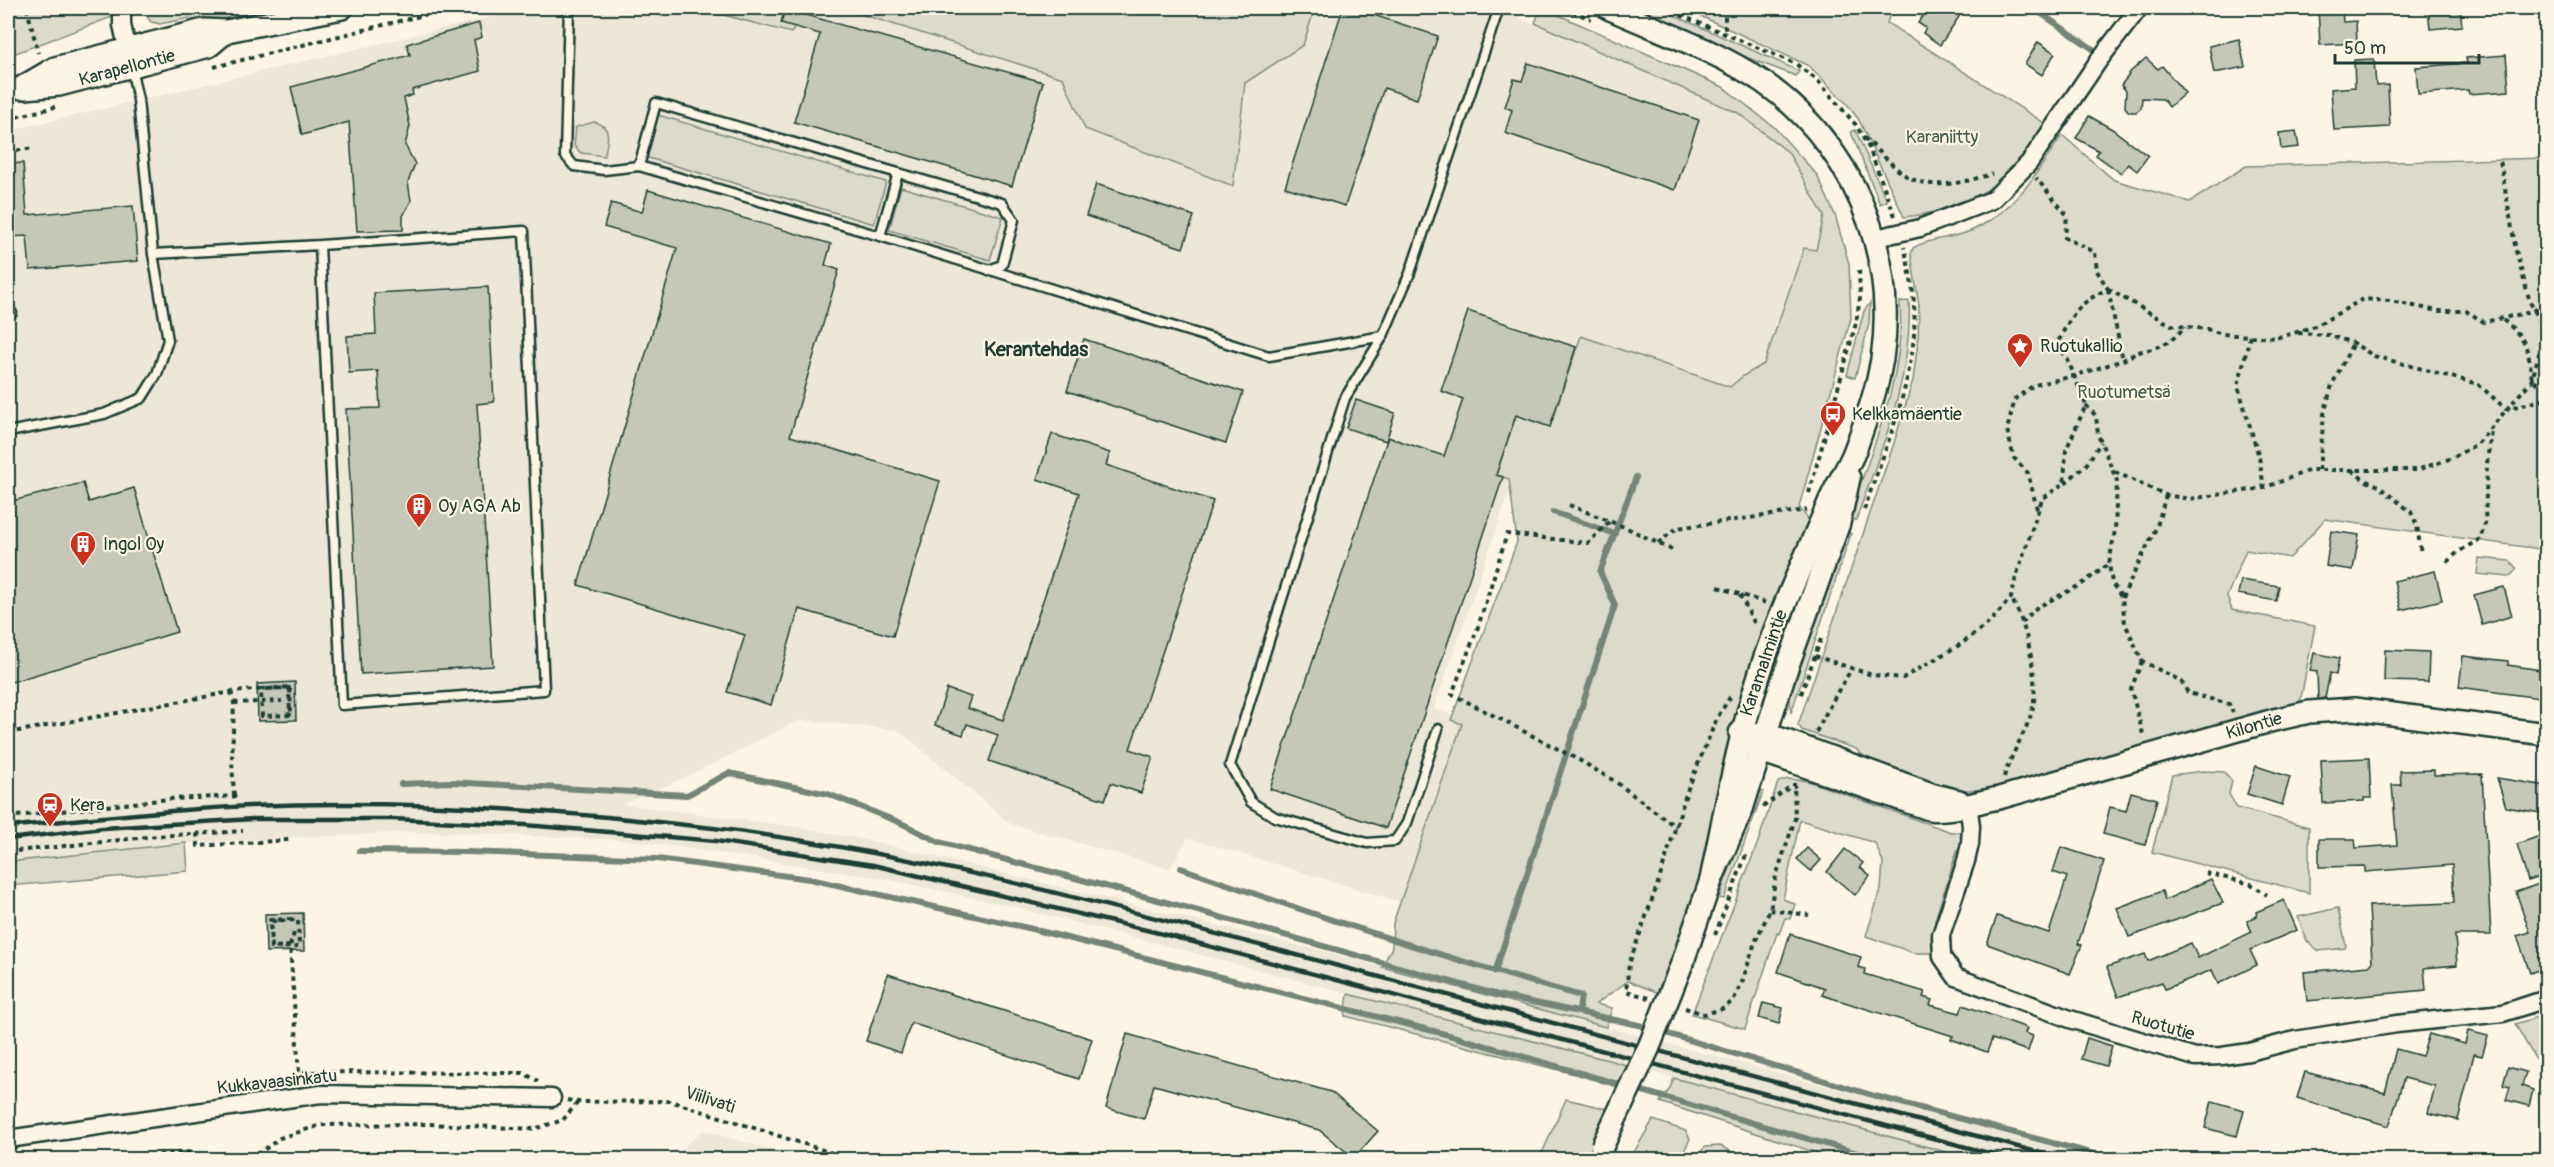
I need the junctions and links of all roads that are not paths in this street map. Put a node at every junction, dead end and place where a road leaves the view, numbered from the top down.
1 (122, 8) edge
2 (342, 8) edge
3 (569, 8) edge
4 (1499, 8) edge
5 (2139, 8) edge
6 (1604, 15) edge
7 (129, 58) junction
8 (14, 90) edge
9 (639, 166) junction
10 (898, 172) junction
11 (880, 236) junction
12 (1876, 238) junction
13 (320, 245) junction
14 (153, 254) junction
15 (989, 270) junction
16 (1383, 336) junction
17 (8, 432) edge
18 (1852, 457) junction
19 (1438, 729) dead end
20 (1740, 733) junction
21 (2547, 734) edge
22 (1764, 742) junction
23 (1968, 803) junction
24 (1711, 880) junction
25 (2547, 999) edge
26 (552, 1098) road end
27 (8, 1139) edge
28 (1598, 1153) edge

1 - 7 street
2 - 7 street, Karapellontie
3 - 9 lane
4 - 16 lane
5 - 12 street
6 - 12 street, Karamalmintie
7 - 8 street, Karapellontie
7 - 14 lane
9 - 10 lane
9 - 11 lane
10 - 11 lane
10 - 15 lane
11 - 15 lane
12 - 18 street, Karamalmintie
13 - 13 lane
13 - 14 lane
14 - 17 lane
15 - 16 lane
16 - 19 lane
18 - 20 street, Karamalmintie
18 - 22 street, Karamalmintie
20 - 22 street, Kilontie
20 - 24 street, Karamalmintie
21 - 23 street, Kilontie
22 - 23 street, Kilontie
22 - 23 street, Kilontie
22 - 24 street, Karamalmintie
23 - 25 street, Ruotutie
24 - 28 street, Karamalmintie, bridge
26 - 27 street, Kukkavaasinkatu

